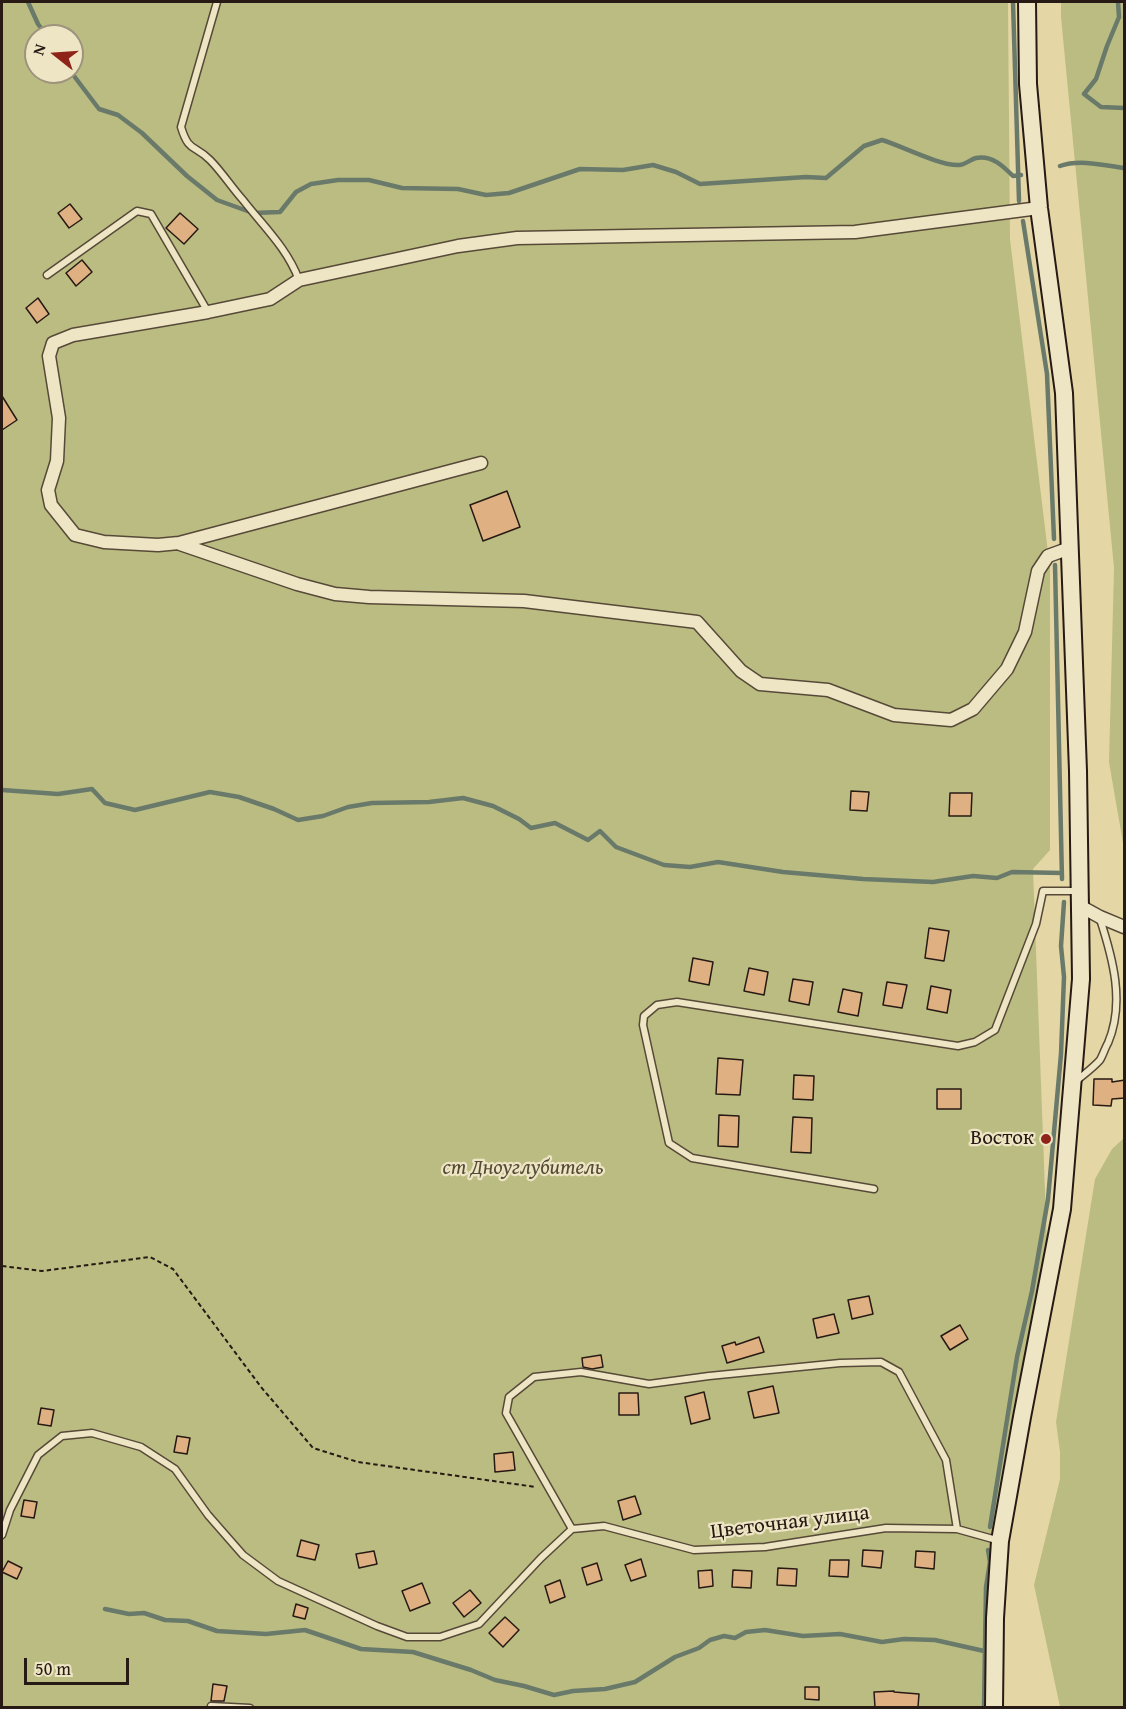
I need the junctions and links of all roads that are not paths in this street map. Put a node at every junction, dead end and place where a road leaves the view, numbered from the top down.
1 (217, 2) edge
2 (1027, 2) edge
3 (1039, 208) junction
4 (47, 275) dead end
5 (299, 280) junction
6 (208, 312) junction
7 (481, 463) dead end
8 (178, 543) junction
9 (1070, 548) junction
10 (1080, 899) junction
11 (1100, 917) junction
12 (1125, 927) edge
13 (1072, 1084) junction
14 (874, 1189) dead end
15 (572, 1529) junction
16 (957, 1529) junction
17 (2, 1535) edge
18 (1000, 1541) junction
19 (211, 1706) dead end
20 (250, 1707) edge
21 (994, 1707) edge

1 - 5 lane
2 - 3 street
3 - 5 street
3 - 9 street
4 - 6 lane
5 - 6 street
6 - 8 street
7 - 8 street
8 - 9 street
9 - 10 street
10 - 11 street
10 - 13 street
10 - 14 lane
11 - 12 street
11 - 13 lane
13 - 18 street
15 - 16 lane, Цветочная улица
15 - 16 lane
15 - 17 lane
16 - 18 lane, Цветочная улица
18 - 21 street
19 - 20 lane

